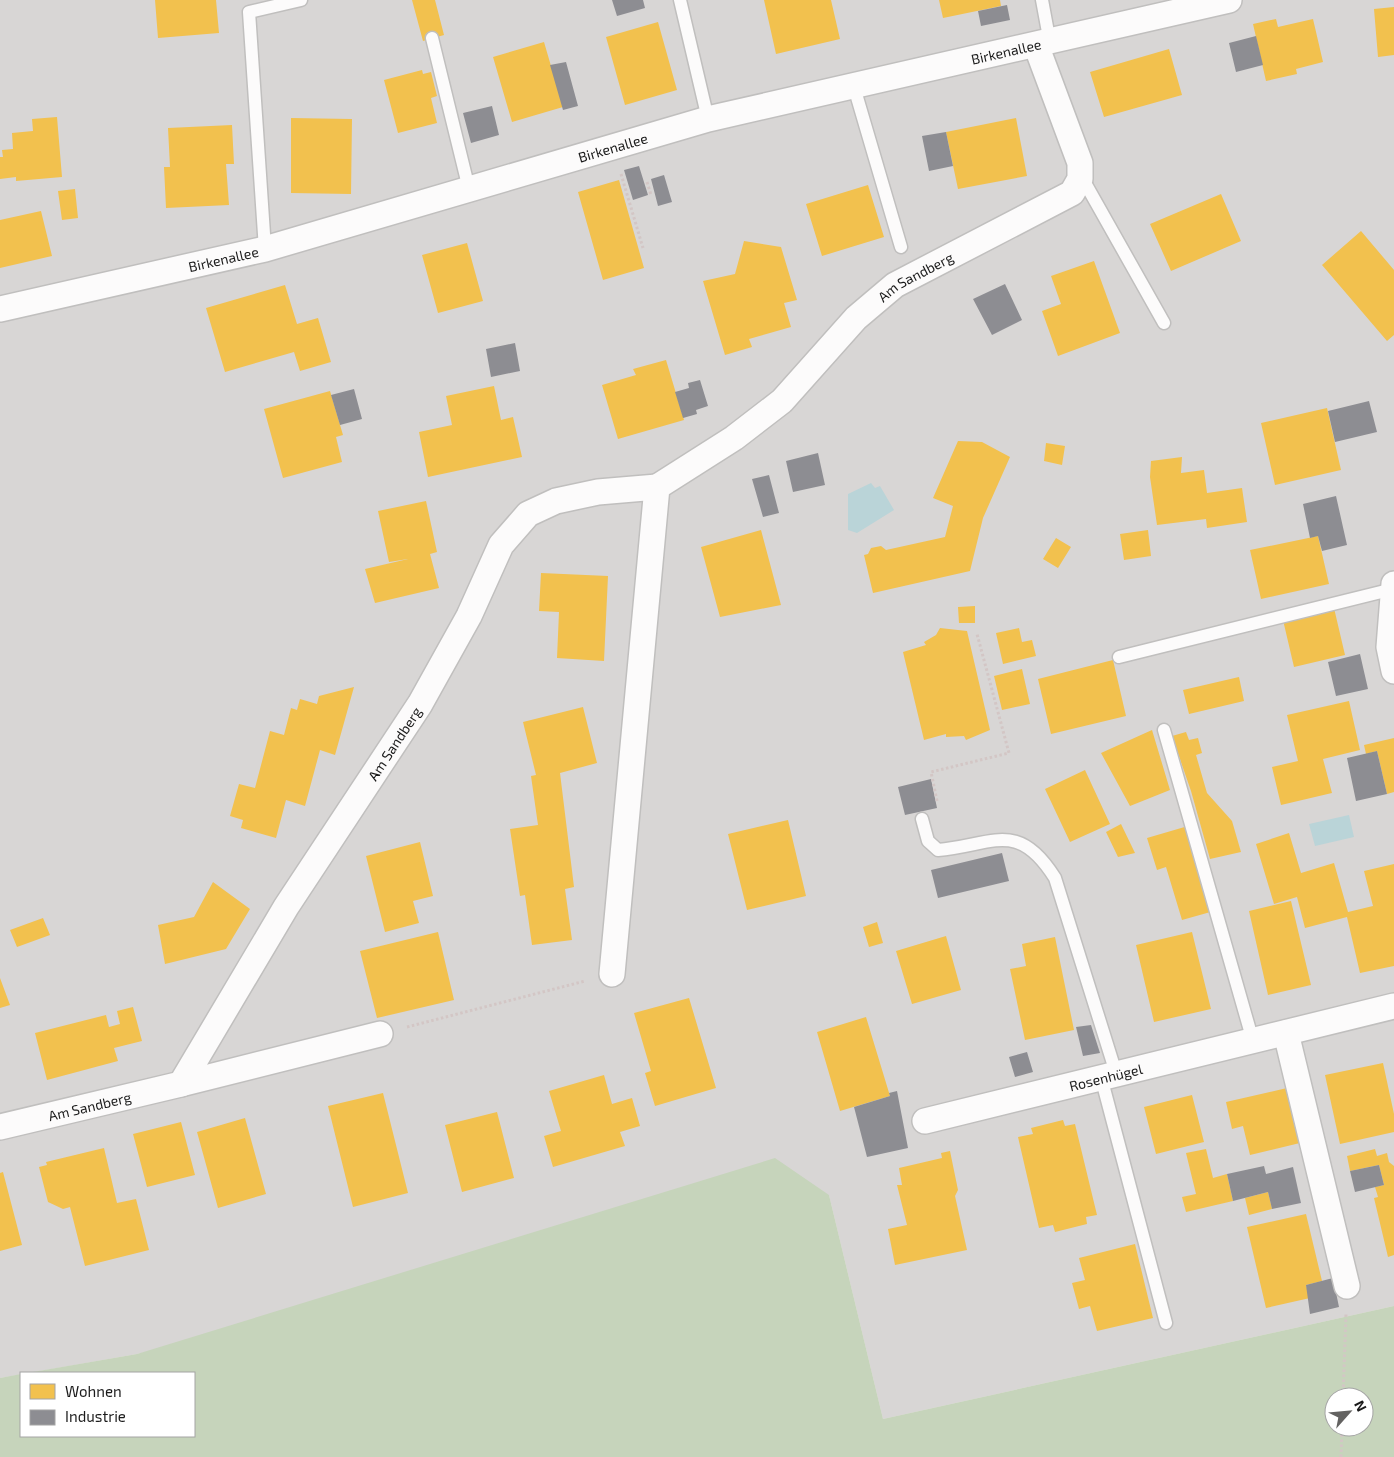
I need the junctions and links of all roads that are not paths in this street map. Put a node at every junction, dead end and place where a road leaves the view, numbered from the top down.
1 (302, 0) edge
2 (680, 0) edge
3 (1042, 0) edge
4 (1229, 0) edge
5 (432, 38) dead end
6 (1043, 44) junction
7 (854, 87) junction
8 (708, 119) junction
9 (1080, 174) junction
10 (469, 189) junction
11 (901, 247) dead end
12 (264, 249) junction
13 (0, 309) edge
14 (1164, 323) dead end
15 (657, 487) junction
16 (1393, 586) edge
17 (1119, 657) dead end
18 (1394, 671) edge
19 (1164, 730) dead end
20 (922, 818) road end
21 (612, 974) road end
22 (1394, 1006) edge
23 (1286, 1033) junction
24 (380, 1034) road end
25 (1253, 1041) junction
26 (1108, 1075) junction
27 (181, 1084) junction
28 (925, 1121) dead end
29 (0, 1127) edge
30 (1347, 1286) road end
31 (1166, 1323) dead end

1 - 12 lane
2 - 8 lane
3 - 6 lane
4 - 6 street, Birkenallee
5 - 10 lane
6 - 7 street, Birkenallee
6 - 9 street
7 - 8 street, Birkenallee
7 - 11 lane
8 - 10 street, Birkenallee
9 - 14 lane
9 - 15 street, Am Sandberg
10 - 12 street, Birkenallee
12 - 13 street, Birkenallee
15 - 21 street
15 - 27 street, Am Sandberg
16 - 17 lane
16 - 18 street
19 - 25 lane
20 - 26 lane
22 - 23 street, Rosenhügel
23 - 25 street, Rosenhügel
23 - 30 street
24 - 27 street, Am Sandberg
25 - 26 street, Rosenhügel
26 - 28 street, Rosenhügel
26 - 31 lane
27 - 29 street, Am Sandberg

